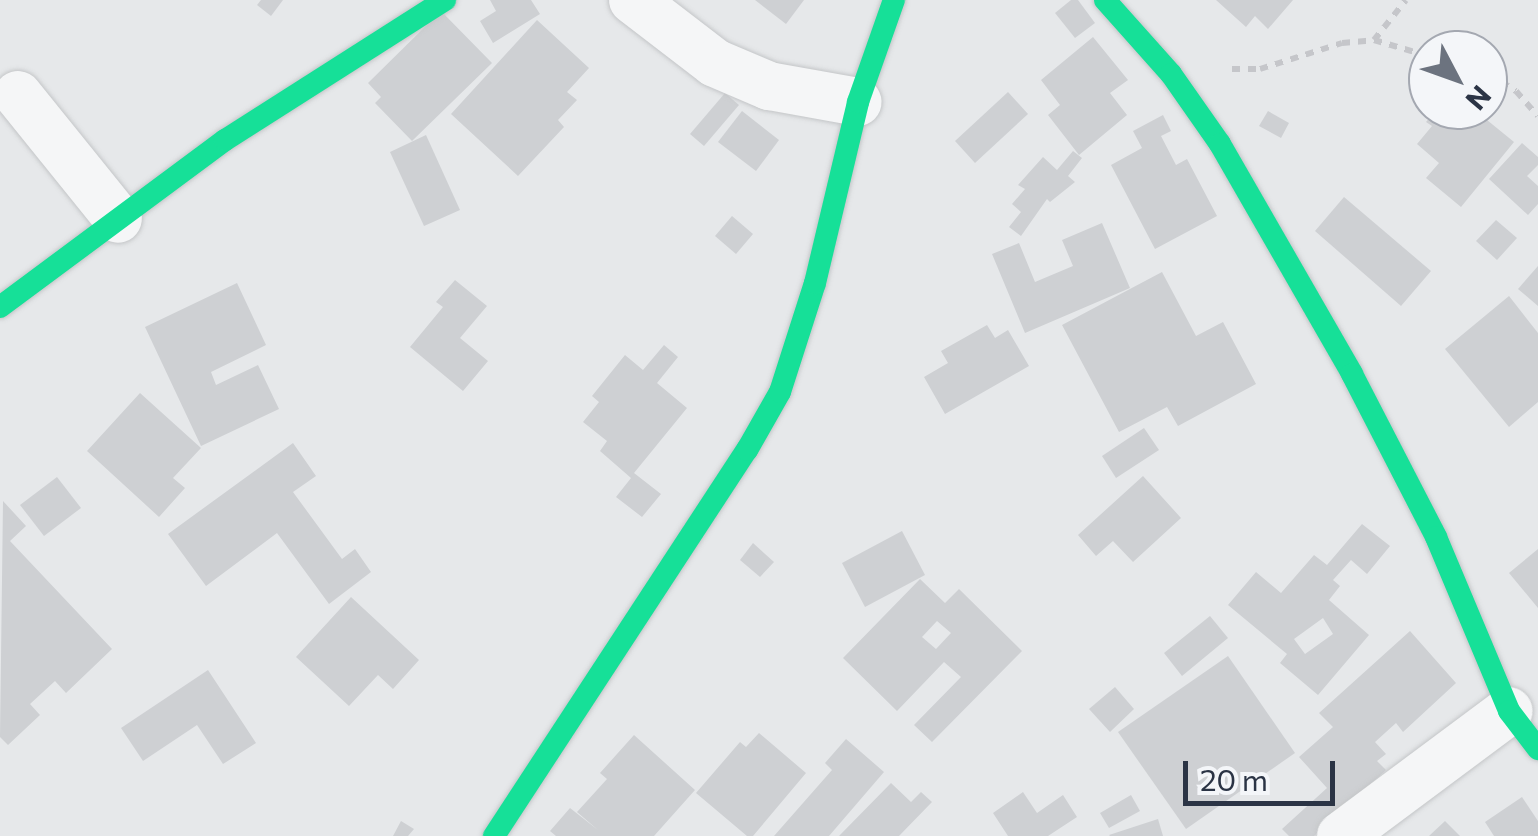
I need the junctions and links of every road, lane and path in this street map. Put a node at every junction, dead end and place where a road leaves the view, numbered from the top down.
1 (445, 0) edge
2 (633, 0) edge
3 (894, 0) edge
4 (1105, 0) edge
5 (1406, 0) edge
6 (1374, 40) junction
7 (1408, 50) edge
8 (1171, 74) junction
9 (1508, 87) edge
10 (18, 95) dead end
11 (858, 102) junction
12 (1538, 116) edge
13 (118, 219) junction
14 (0, 307) edge
15 (1509, 710) junction
16 (1538, 749) edge
17 (494, 836) edge
18 (1342, 836) edge

1 - 13 street
2 - 11 street
3 - 11 street
4 - 8 street
5 - 6 path
6 - 7 path
6 - 8 path
8 - 15 street
9 - 12 path
10 - 13 street
11 - 17 street
13 - 14 street
15 - 16 street
15 - 18 street

